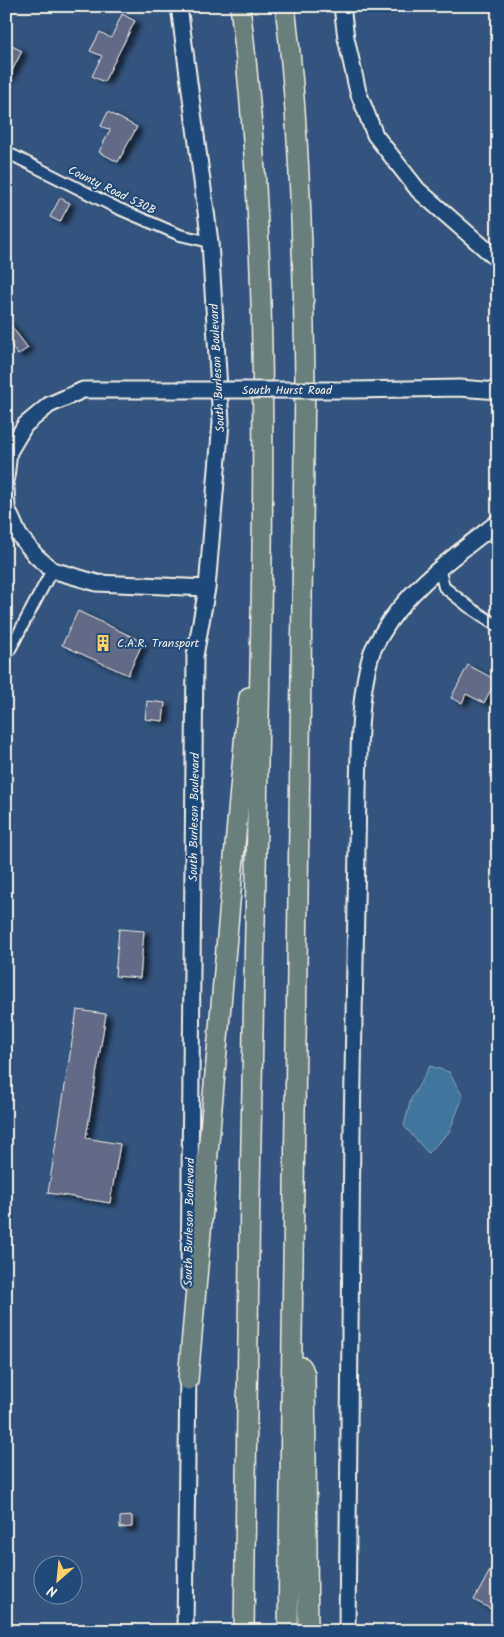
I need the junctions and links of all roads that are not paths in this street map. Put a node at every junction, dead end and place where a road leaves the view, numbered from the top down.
1 (180, 6) edge
2 (240, 6) edge
3 (284, 6) edge
4 (342, 6) edge
5 (6, 152) edge
6 (210, 242) junction
7 (498, 260) edge
8 (498, 391) edge
9 (6, 478) edge
10 (6, 488) edge
11 (498, 522) edge
12 (439, 568) junction
13 (52, 570) junction
14 (206, 588) junction
15 (261, 624) junction
16 (498, 626) edge
17 (6, 657) edge
18 (293, 1332) junction
19 (188, 1380) junction
20 (185, 1631) edge
21 (244, 1631) edge
22 (288, 1631) edge
23 (308, 1631) edge
24 (347, 1631) edge

1 - 6 main road, South Burleson Boulevard
2 - 15 highway
3 - 18 highway
4 - 7 main road
5 - 6 street, County Road 530B
6 - 14 main road, South Burleson Boulevard
8 - 9 main road, South Hurst Road, bridge
10 - 13 main road
11 - 12 main road
12 - 16 street
12 - 24 main road
13 - 14 main road
13 - 17 street
14 - 19 main road, South Burleson Boulevard
15 - 19 highway
15 - 21 highway
18 - 22 highway
18 - 23 highway
19 - 20 main road, South Burleson Boulevard

